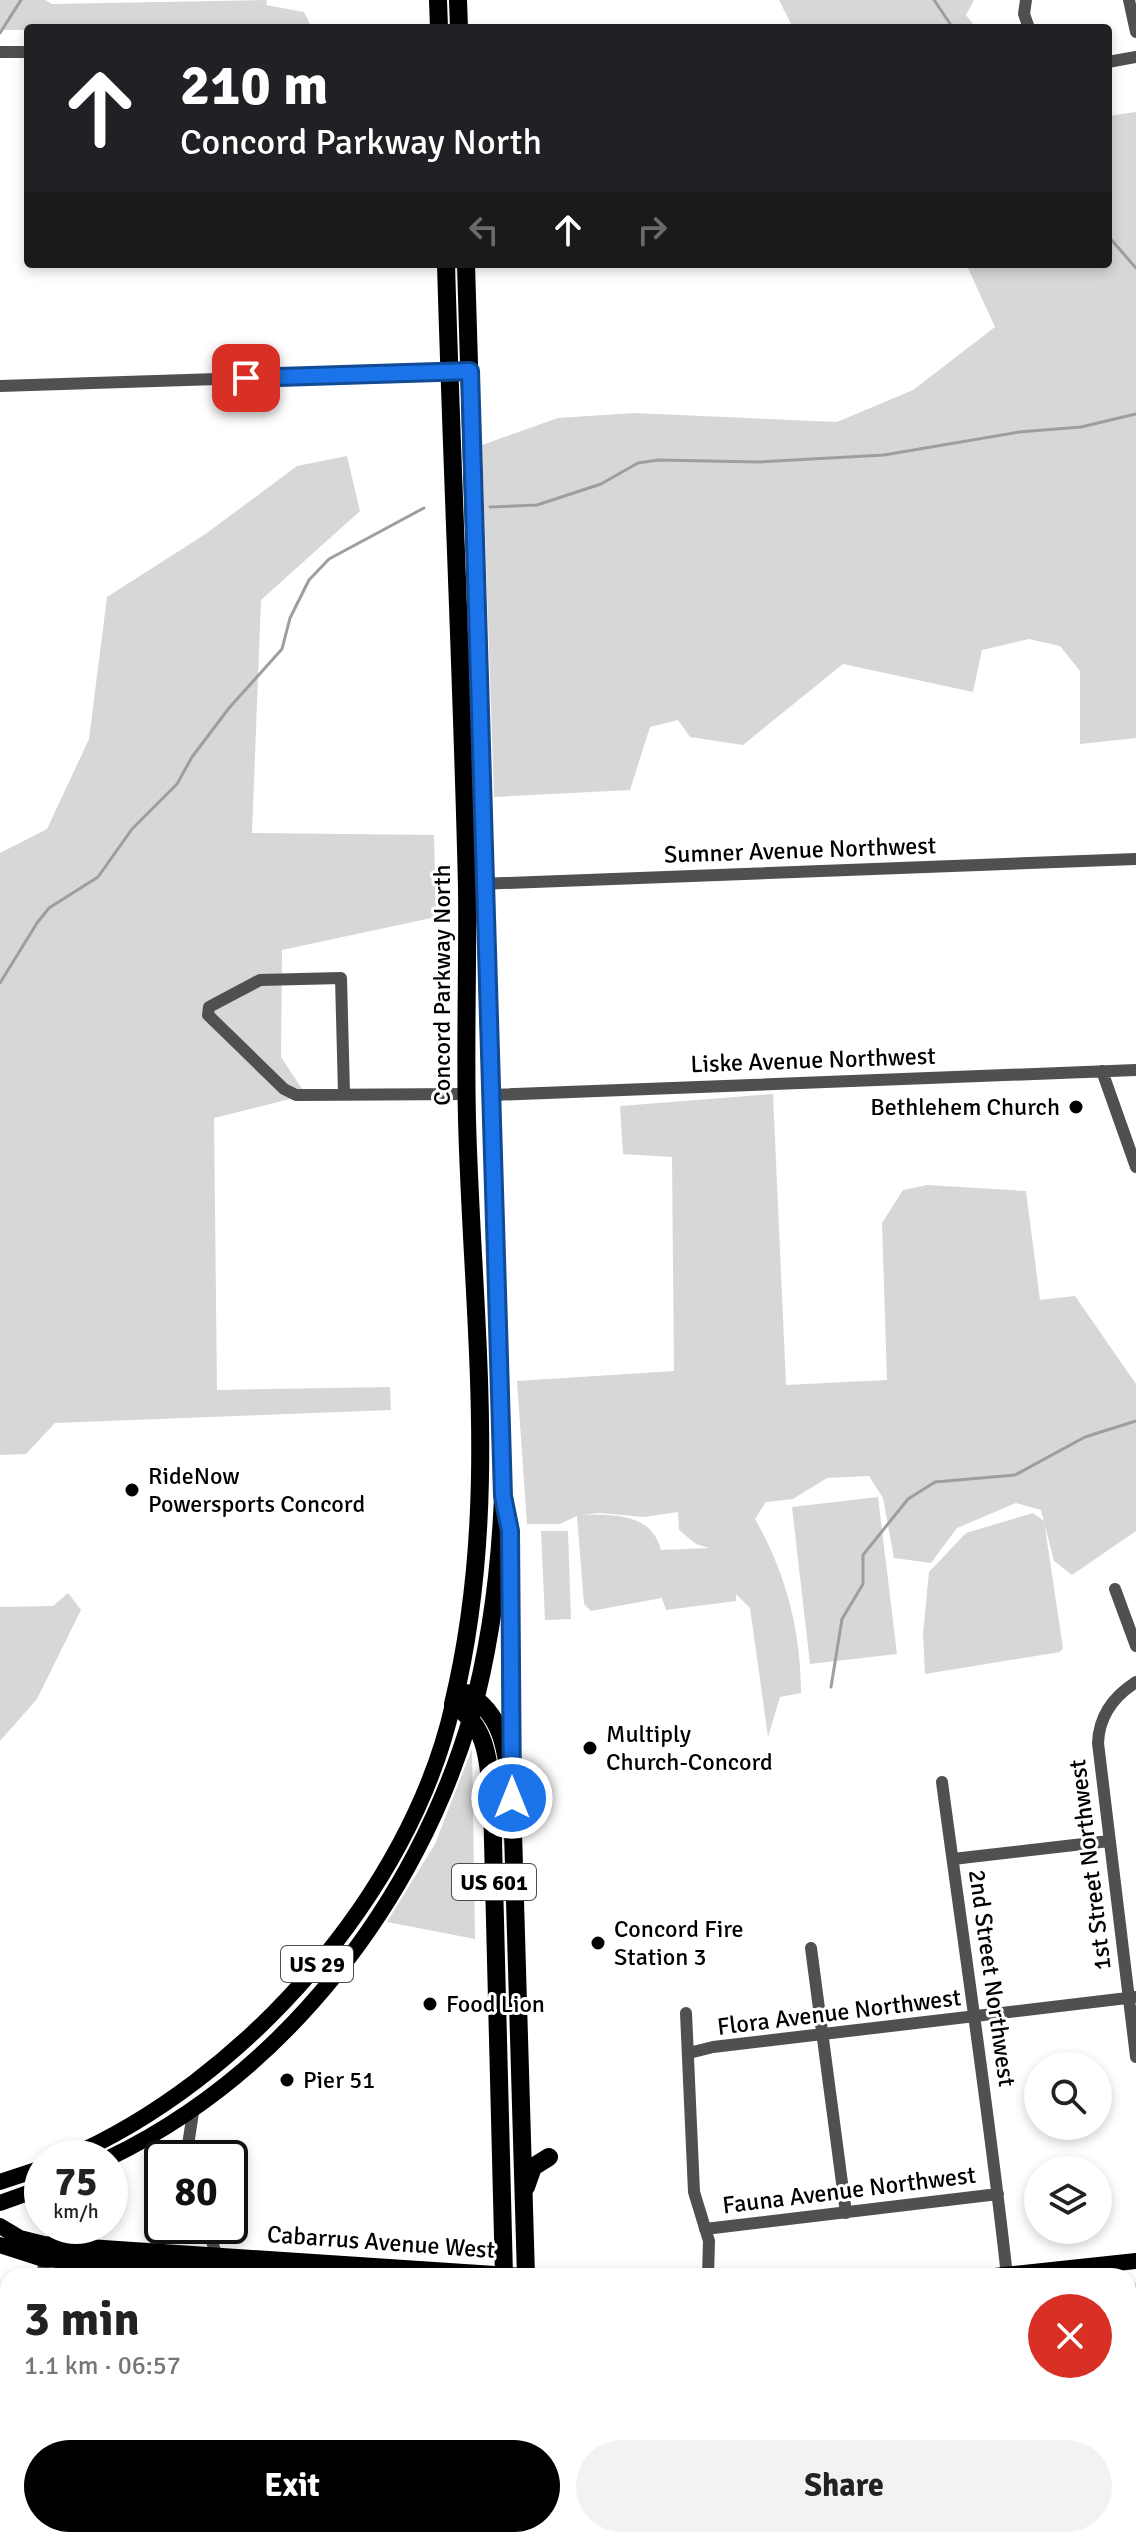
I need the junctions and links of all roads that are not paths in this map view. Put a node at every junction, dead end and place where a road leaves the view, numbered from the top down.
1 (438, 0) edge
2 (458, 0) edge
3 (1026, 0) edge
4 (1129, 0) edge
5 (439, 24) edge
6 (459, 24) edge
7 (1028, 24) edge
8 (1136, 32) edge
9 (0, 52) edge
10 (24, 52) edge
11 (1136, 57) edge
12 (1112, 61) edge
13 (446, 268) edge
14 (466, 268) edge
15 (449, 371) junction
16 (470, 371) junction
17 (0, 386) edge
18 (1136, 859) edge
19 (476, 884) junction
20 (468, 995) junction
21 (1136, 1070) edge
22 (1102, 1071) junction
23 (344, 1093) junction
24 (467, 1094) junction
25 (492, 1095) junction
26 (1136, 1167) edge
27 (497, 1249) junction
28 (499, 1346) junction
29 (478, 1347) junction
30 (503, 1496) junction
31 (1115, 1589) dead end
32 (1136, 1646) edge
33 (1136, 1682) edge
34 (455, 1696) junction
35 (474, 1707) junction
36 (942, 1782) dead end
37 (512, 1798) junction
38 (1109, 1841) junction
39 (953, 1859) junction
40 (811, 1948) dead end
41 (497, 1950) junction
42 (517, 1950) junction
43 (1132, 1998) edge
44 (686, 2013) dead end
45 (977, 2018) junction
46 (824, 2037) junction
47 (689, 2053) junction
48 (1136, 2057) edge
49 (194, 2106) junction
50 (173, 2121) junction
51 (522, 2132) junction
52 (189, 2137) junction
53 (99, 2140) edge
54 (189, 2140) edge
55 (128, 2147) edge
56 (24, 2174) edge
57 (0, 2182) edge
58 (24, 2194) edge
59 (998, 2194) junction
60 (524, 2202) junction
61 (0, 2203) edge
62 (846, 2213) junction
63 (0, 2226) edge
64 (705, 2229) junction
65 (213, 2244) edge
66 (0, 2245) edge
67 (216, 2254) junction
68 (44, 2260) edge
69 (1136, 2261) edge
70 (354, 2264) junction
71 (139, 2266) junction
72 (170, 2268) edge
73 (235, 2268) edge
74 (296, 2268) edge
75 (351, 2268) edge
76 (407, 2268) edge
77 (514, 2268) edge
78 (515, 2268) edge
79 (709, 2268) edge
80 (1003, 2268) edge
81 (1074, 2268) edge

1 - 5 highway
2 - 6 highway
3 - 7 street
4 - 8 street
9 - 10 street
11 - 12 street
13 - 15 highway, Concord Parkway North / US 29
14 - 16 highway, Concord Parkway North / US 29
15 - 16 street
15 - 17 street
15 - 19 highway, Concord Parkway North / US 29
16 - 19 highway, Concord Parkway North / US 29
18 - 19 street, Sumner Avenue Northwest
19 - 20 highway, Concord Parkway North / US 29
19 - 25 highway, Concord Parkway North / US 29
20 - 24 highway, Concord Parkway North / US 29
20 - 25 highway
21 - 22 street, Liske Avenue Northwest
22 - 25 street, Liske Avenue Northwest
22 - 26 street
23 - 23 street
23 - 24 street
24 - 27 highway
24 - 29 highway, Concord Parkway North / US 29
25 - 27 highway, Concord Parkway North / US 29
27 - 28 highway, Concord Parkway North / US 29
28 - 29 highway
28 - 30 highway, Concord Parkway North / US 29
29 - 34 highway, Concord Parkway North / US 29
30 - 35 highway, Concord Parkway North / US 29
30 - 37 highway, US 601
31 - 32 street
33 - 38 street, 1st Street Northwest
34 - 35 highway
34 - 53 main road, US 29
35 - 37 highway
35 - 41 highway, US 601
35 - 49 main road, US 29
36 - 39 street, 2nd Street Northwest
37 - 42 highway, US 601
38 - 39 street
38 - 43 street, 1st Street Northwest
39 - 45 street, 2nd Street Northwest
40 - 46 street
41 - 42 highway
41 - 77 highway, US 601
42 - 51 highway, US 601
43 - 45 street, Flora Avenue Northwest
43 - 48 street, 1st Street Northwest
44 - 47 street
45 - 46 street, Flora Avenue Northwest
45 - 59 street, 2nd Street Northwest
46 - 47 street, Flora Avenue Northwest
46 - 62 street
47 - 64 street
49 - 50 main road, US 29
49 - 52 street
50 - 52 street
50 - 55 main road, US 29
51 - 60 highway, US 601
51 - 60 highway
52 - 54 street
56 - 57 main road
58 - 61 main road
59 - 62 street, Fauna Avenue Northwest
59 - 80 street, 2nd Street Northwest
60 - 78 highway, US 601
62 - 64 street, Fauna Avenue Northwest
63 - 68 main road, Cabarrus Avenue West
64 - 79 street, Fauna Avenue Northwest
65 - 67 street
66 - 68 main road, Cabarrus Avenue West
67 - 68 main road, Cabarrus Avenue West
67 - 70 main road, Cabarrus Avenue West
67 - 71 main road
68 - 71 main road, Cabarrus Avenue West
69 - 81 main road
70 - 75 main road
70 - 76 main road, Cabarrus Avenue West
71 - 72 main road, Cabarrus Avenue West
73 - 74 main road

